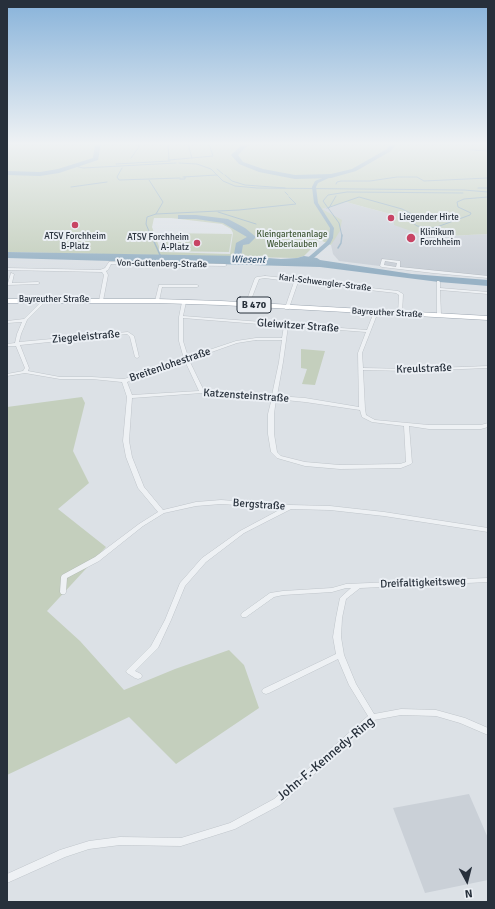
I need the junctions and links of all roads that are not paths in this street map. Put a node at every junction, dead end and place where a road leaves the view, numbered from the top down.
1 (225, 265) dead end
2 (398, 268) dead end
3 (7, 269) edge
4 (104, 271) junction
5 (12, 274) dead end
6 (488, 277) edge
7 (297, 279) junction
8 (438, 282) dead end
9 (38, 283) dead end
10 (9, 284) edge
11 (197, 286) dead end
12 (439, 289) junction
13 (488, 293) edge
14 (101, 299) junction
15 (45, 300) junction
16 (7, 301) edge
17 (157, 301) junction
18 (184, 302) junction
19 (247, 305) junction
20 (287, 308) junction
21 (376, 312) junction
22 (400, 314) junction
23 (439, 315) junction
24 (181, 317) junction
25 (488, 318) edge
26 (25, 320) junction
27 (7, 322) edge
28 (286, 325) junction
29 (368, 331) junction
30 (284, 339) junction
31 (17, 343) junction
32 (7, 345) edge
33 (137, 358) dead end
34 (186, 359) junction
35 (488, 367) edge
36 (361, 369) junction
37 (25, 372) junction
38 (7, 375) edge
39 (124, 382) junction
40 (202, 392) junction
41 (130, 397) junction
42 (275, 397) junction
43 (362, 409) junction
44 (406, 424) junction
45 (488, 425) edge
46 (290, 507) junction
47 (162, 512) junction
48 (488, 530) edge
49 (488, 580) edge
50 (358, 586) junction
51 (332, 590) junction
52 (63, 592) dead end
53 (343, 598) junction
54 (244, 615) dead end
55 (340, 655) junction
56 (138, 676) dead end
57 (266, 691) dead end
58 (372, 717) junction
59 (488, 732) edge
60 (7, 879) edge

1 - 4 street, Von-Guttenberg-Straße
2 - 6 street
3 - 4 street, Von-Guttenberg-Straße
4 - 14 street, Bayreuther Straße
5 - 10 street
7 - 19 street, Karl-Schwengler-Straße
7 - 20 street
7 - 22 street, Karl-Schwengler-Straße
8 - 12 street
9 - 10 street
11 - 17 street
12 - 13 street
12 - 23 street
14 - 15 main road, Bayreuther Straße / B 470
14 - 17 main road, Bayreuther Straße / B 470
15 - 16 main road, Bayreuther Straße / B 470
15 - 26 street
17 - 18 main road, Bayreuther Straße / B 470
18 - 19 main road, Bayreuther Straße / B 470
18 - 24 street
19 - 20 main road, Bayreuther Straße / B 470
20 - 21 main road, Bayreuther Straße / B 470
21 - 22 main road, Bayreuther Straße / B 470
21 - 29 street
22 - 23 main road, Bayreuther Straße / B 470
23 - 25 main road, Bayreuther Straße / B 470
24 - 28 street, Gleiwitzer Straße
24 - 34 street
26 - 27 street
26 - 31 street
28 - 29 street, Gleiwitzer Straße
28 - 30 street
29 - 36 street
30 - 34 street, Breitenlohestraße
30 - 42 street
31 - 32 street
31 - 33 street, Ziegeleistraße
31 - 37 street
34 - 39 street, Breitenlohestraße
34 - 40 street
35 - 36 street, Kreulstraße
36 - 43 street
37 - 38 street, Breitenlohestraße
37 - 39 street, Breitenlohestraße
39 - 41 street
40 - 41 street, Katzensteinstraße
40 - 42 street, Katzensteinstraße
41 - 47 street
42 - 43 street, Katzensteinstraße
42 - 44 street
43 - 44 street
44 - 45 street
46 - 47 street, Bergstraße
46 - 48 street, Bergstraße
46 - 56 street
47 - 52 street, Bergstraße
49 - 50 street, Dreifaltigkeitsweg
50 - 51 street, Dreifaltigkeitsweg
50 - 53 street
51 - 53 street
51 - 54 street, Dreifaltigkeitsweg
53 - 55 street
55 - 57 street
55 - 58 street
58 - 59 street, John-F.-Kennedy-Ring
58 - 60 street, John-F.-Kennedy-Ring

